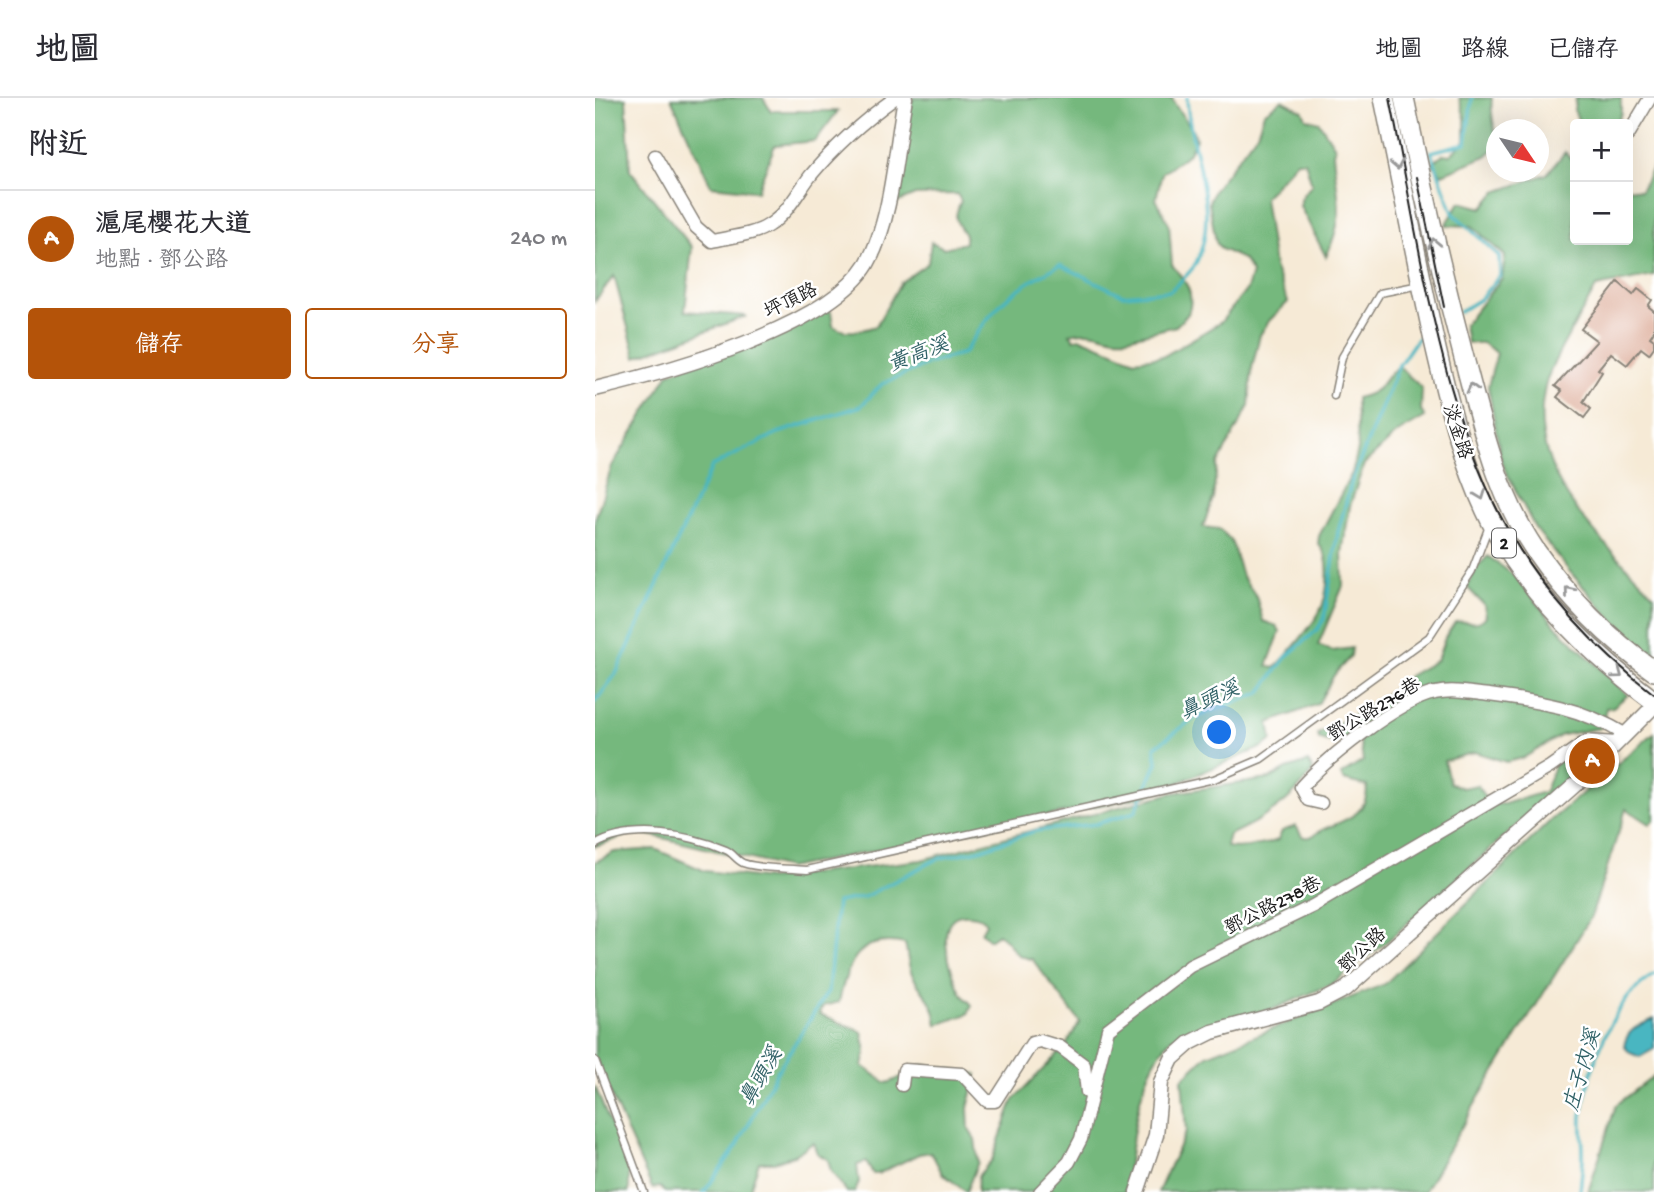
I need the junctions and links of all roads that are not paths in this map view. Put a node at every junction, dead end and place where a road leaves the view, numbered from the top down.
1 (895, 98) edge
2 (905, 98) edge
3 (1384, 98) edge
4 (1404, 98) edge
5 (1650, 98) edge
6 (1633, 127) edge
7 (655, 156) dead end
8 (1422, 284) junction
9 (595, 388) edge
10 (1334, 396) dead end
11 (1491, 521) junction
12 (1654, 671) edge
13 (1651, 708) edge
14 (1621, 739) junction
15 (1321, 803) dead end
16 (595, 845) edge
17 (595, 1060) edge
18 (902, 1085) dead end
19 (1087, 1114) junction
20 (644, 1192) edge
21 (1040, 1192) edge
22 (1137, 1192) edge

1 - 7 street
2 - 9 street, 坪頂路
3 -> 8 main road, 淡金路 / 2
12 -> 4 main road, 淡金路 / 2
5 - 6 street
8 - 10 lane
8 -> 11 main road, 淡金路 / 2
11 -> 13 main road, 淡金路 / 2
11 - 16 lane
13 - 14 street, 鄧公路
14 - 15 street, 鄧公路276巷
14 - 19 street, 鄧公路278巷
14 - 22 street, 鄧公路
17 - 20 lane
18 - 19 street
19 - 21 street, 鄧公路278巷

